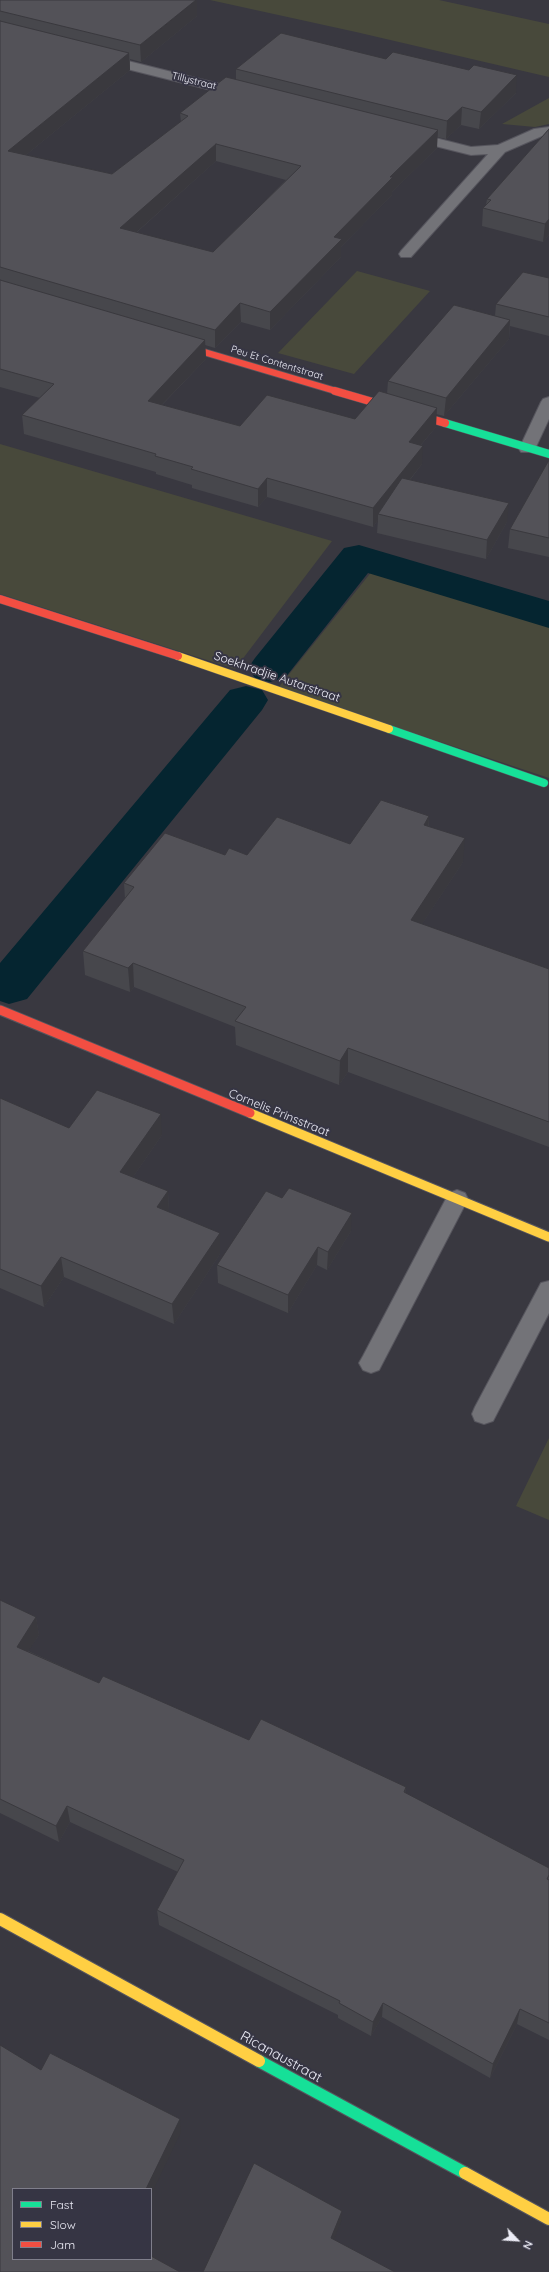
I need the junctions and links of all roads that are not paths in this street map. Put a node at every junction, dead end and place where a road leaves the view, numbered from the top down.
1 (85, 54) edge
2 (255, 97) edge
3 (549, 131) edge
4 (394, 132) edge
5 (500, 149) junction
6 (406, 254) dead end
7 (168, 342) edge
8 (549, 402) edge
9 (527, 449) junction
10 (549, 454) edge
11 (0, 599) edge
12 (544, 783) dead end
13 (0, 1010) edge
14 (458, 1199) junction
15 (549, 1236) edge
16 (549, 1290) edge
17 (371, 1363) dead end
18 (484, 1414) dead end
19 (0, 1919) edge
20 (549, 2219) edge

1 - 2 street, Tillystraat
3 - 5 street
4 - 5 street
5 - 6 street
7 - 9 street, Peu Et Contentstraat
8 - 9 street
9 - 10 street, Peu Et Contentstraat
11 - 12 street, Soekhradjie Autarstraat
13 - 14 street, Cornelis Prinsstraat
14 - 15 street, Cornelis Prinsstraat
14 - 17 street
16 - 18 street
19 - 20 street, Ricanaustraat

